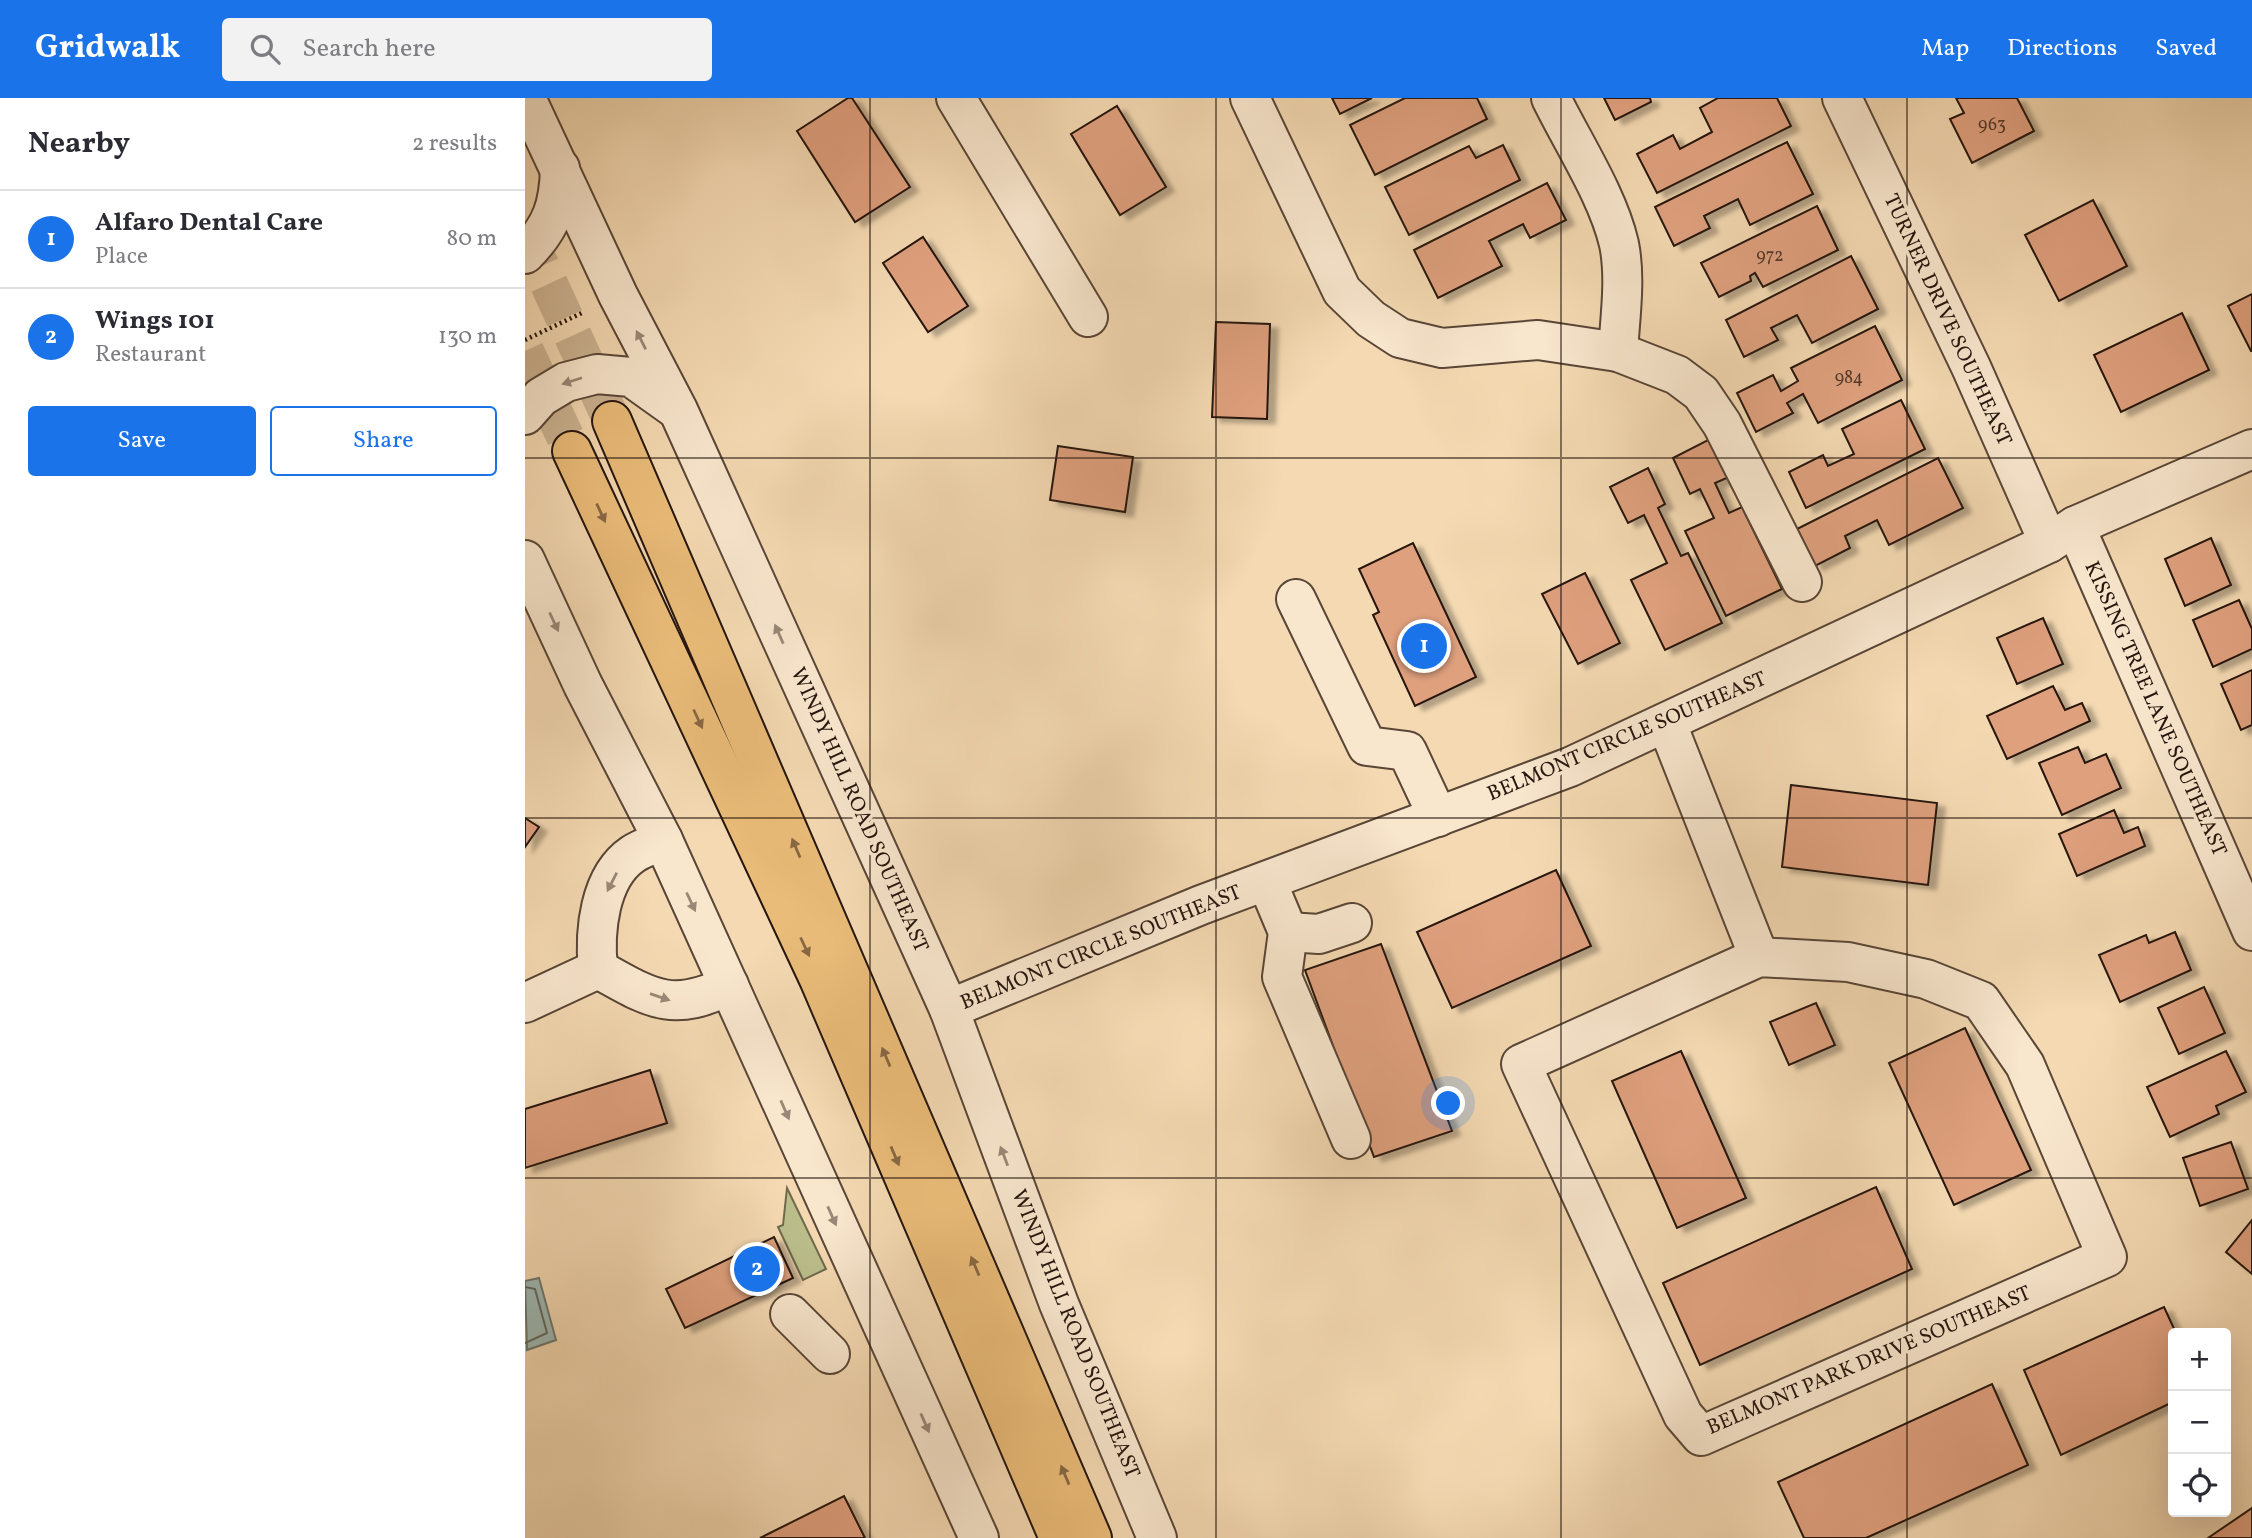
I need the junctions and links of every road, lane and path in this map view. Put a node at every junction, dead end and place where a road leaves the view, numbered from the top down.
1 (526, 98) edge
2 (956, 98) edge
3 (1250, 98) edge
4 (1551, 98) edge
5 (1842, 98) edge
6 (560, 168) junction
7 (525, 254) edge
8 (618, 295) junction
9 (1088, 317) dead end
10 (525, 340) edge
11 (1618, 352) junction
12 (678, 410) junction
13 (525, 415) edge
14 (612, 421) tunnel mouth
15 (2252, 449) edge
16 (572, 451) tunnel mouth
17 (2062, 535) junction
18 (525, 560) edge
19 (1802, 582) dead end
20 (1296, 599) dead end
21 (1667, 724) junction
22 (1438, 817) junction
23 (663, 841) junction
24 (1267, 882) junction
25 (1352, 923) dead end
26 (2252, 931) edge
27 (1288, 932) junction
28 (1759, 957) junction
29 (598, 968) junction
30 (729, 985) junction
31 (525, 1003) edge
32 (949, 1009) junction
33 (1351, 1139) dead end
34 (790, 1314) dead end
35 (830, 1354) dead end
36 (979, 1538) edge
37 (1059, 1538) edge
38 (1092, 1538) edge
39 (1157, 1538) edge

1 - 6 street, WINDY HILL ROAD SOUTHEAST
2 - 9 street
3 - 11 street
4 - 11 street
5 - 17 street, TURNER DRIVE SOUTHEAST
6 - 7 street
6 - 8 street, WINDY HILL ROAD SOUTHEAST
8 - 10 path
12 -> 8 street, WINDY HILL ROAD SOUTHEAST
11 - 19 street
12 -> 13 street
32 -> 12 street, WINDY HILL ROAD SOUTHEAST
38 -> 14 main road
15 - 17 street, BELMONT CIRCLE SOUTHEAST
16 -> 37 main road
17 - 21 street, BELMONT CIRCLE SOUTHEAST
17 - 26 street, KISSING TREE LANE SOUTHEAST
18 -> 23 street
20 - 22 street
21 - 22 street, BELMONT CIRCLE SOUTHEAST
21 - 28 street
22 - 24 street, BELMONT CIRCLE SOUTHEAST
23 -> 29 street
23 -> 30 street
24 - 27 street
24 - 32 street, BELMONT CIRCLE SOUTHEAST
25 - 27 street
27 - 33 street
28 - 28 street, BELMONT PARK DRIVE SOUTHEAST
29 -> 30 street
29 - 31 street
30 -> 36 street
39 -> 32 street, WINDY HILL ROAD SOUTHEAST
34 - 35 street

